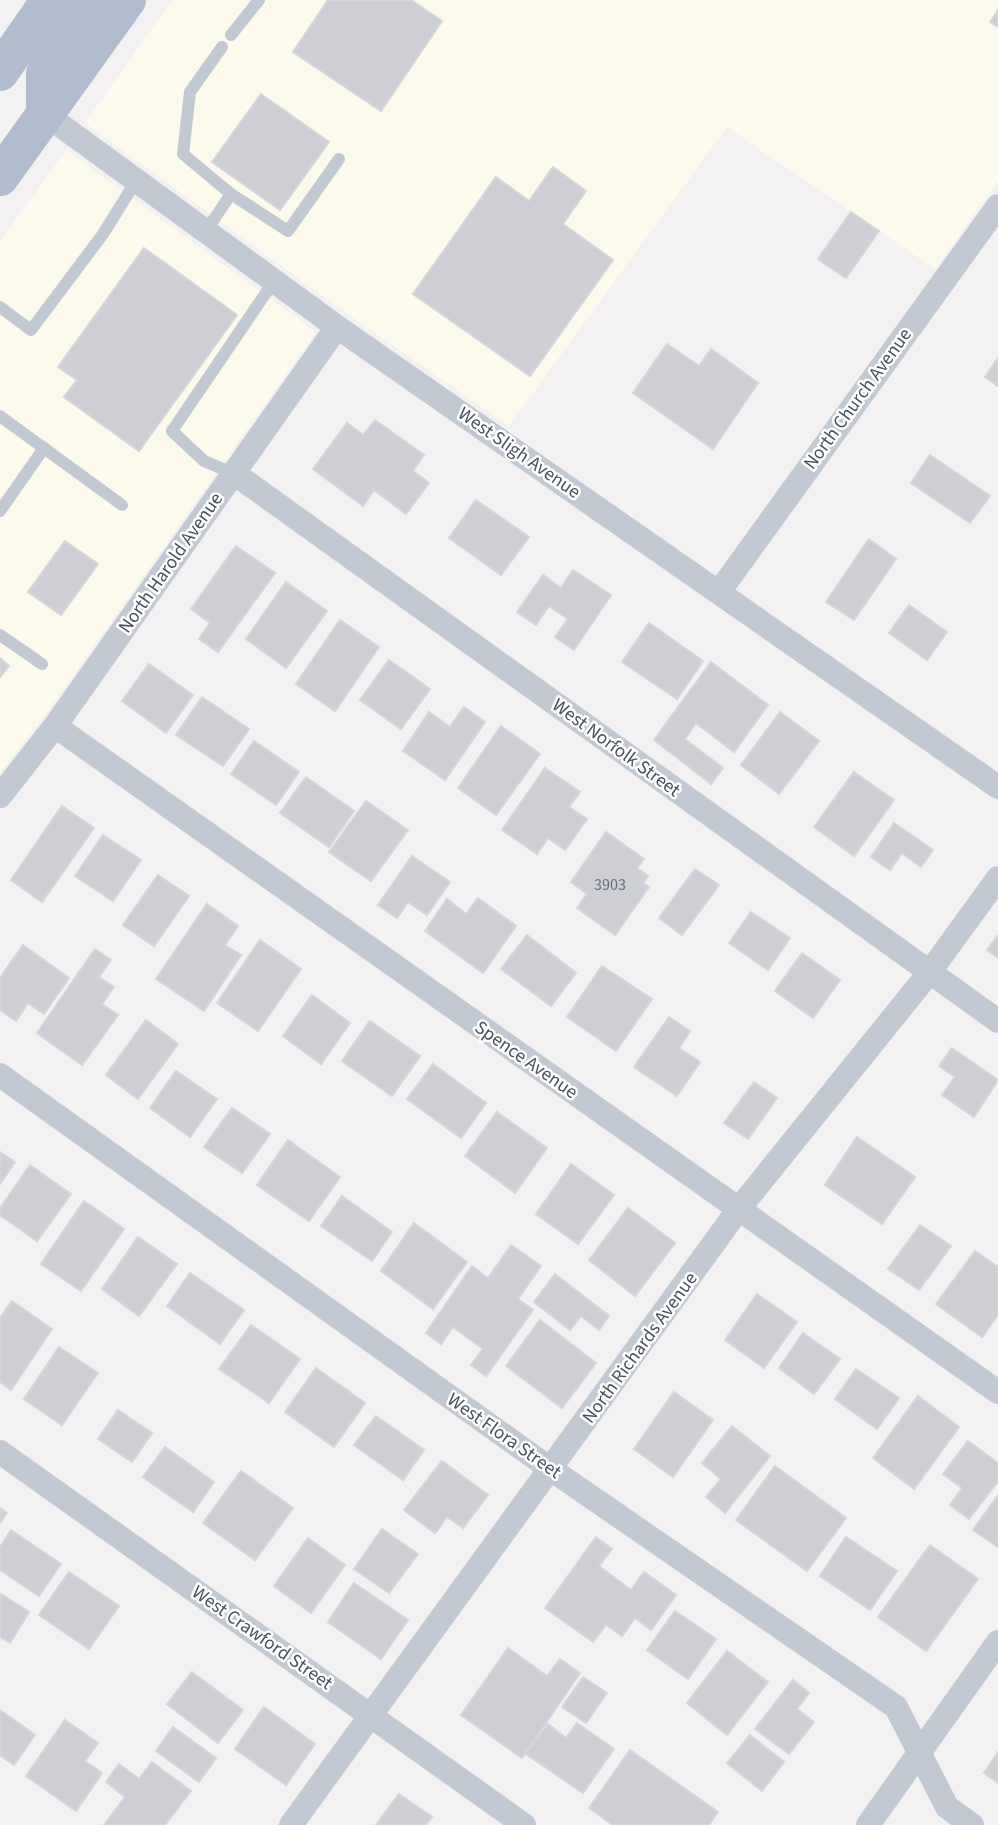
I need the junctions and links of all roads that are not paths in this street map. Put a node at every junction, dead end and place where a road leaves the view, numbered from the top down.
1 (51, 0) edge
2 (87, 0) edge
3 (127, 0) edge
4 (259, 0) edge
5 (231, 35) dead end
6 (222, 47) dead end
7 (0, 72) edge
8 (45, 114) junction
9 (339, 159) dead end
10 (0, 177) edge
11 (136, 181) junction
12 (231, 194) junction
13 (998, 206) edge
14 (206, 231) junction
15 (274, 281) junction
16 (0, 307) edge
17 (337, 327) junction
18 (0, 416) edge
19 (44, 448) junction
20 (234, 474) junction
21 (122, 505) dead end
22 (0, 512) edge
23 (719, 592) junction
24 (0, 635) edge
25 (43, 664) dead end
26 (55, 726) junction
27 (998, 787) edge
28 (0, 796) edge
29 (998, 878) edge
30 (929, 973) junction
31 (998, 1021) edge
32 (0, 1074) edge
33 (738, 1210) junction
34 (998, 1392) edge
35 (0, 1452) edge
36 (552, 1470) junction
37 (998, 1642) edge
38 (372, 1716) junction
39 (918, 1755) junction
40 (291, 1825) edge
41 (524, 1825) edge
42 (868, 1825) edge
43 (972, 1825) edge

1 - 7 main road
2 - 8 main road
3 - 8 main road
4 - 5 lane
6 - 12 lane
8 - 10 main road
8 - 11 street, West Sligh Avenue
9 - 12 lane
11 - 14 street, West Sligh Avenue
11 - 16 lane
12 - 14 lane
13 - 23 street, North Church Avenue
14 - 15 street, West Sligh Avenue
15 - 17 street, West Sligh Avenue
15 - 20 lane
17 - 20 street, North Harold Avenue
17 - 23 street, West Sligh Avenue
18 - 19 lane
19 - 21 lane
19 - 22 lane
20 - 26 street, North Harold Avenue
20 - 30 street, West Norfolk Street
23 - 27 street, West Sligh Avenue
24 - 25 lane
26 - 28 street, North Harold Avenue
26 - 33 street, Spence Avenue
29 - 30 street, North Richards Avenue
30 - 31 street, West Norfolk Street
30 - 33 street, North Richards Avenue
32 - 36 street, West Flora Street
33 - 34 street, Spence Avenue
33 - 36 street, North Richards Avenue
35 - 38 street, West Crawford Street
36 - 38 street, North Richards Avenue
36 - 39 street, West Flora Street
37 - 39 street
38 - 40 street, North Richards Avenue
38 - 41 street, West Crawford Street
39 - 42 street
39 - 43 street, West Flora Street

